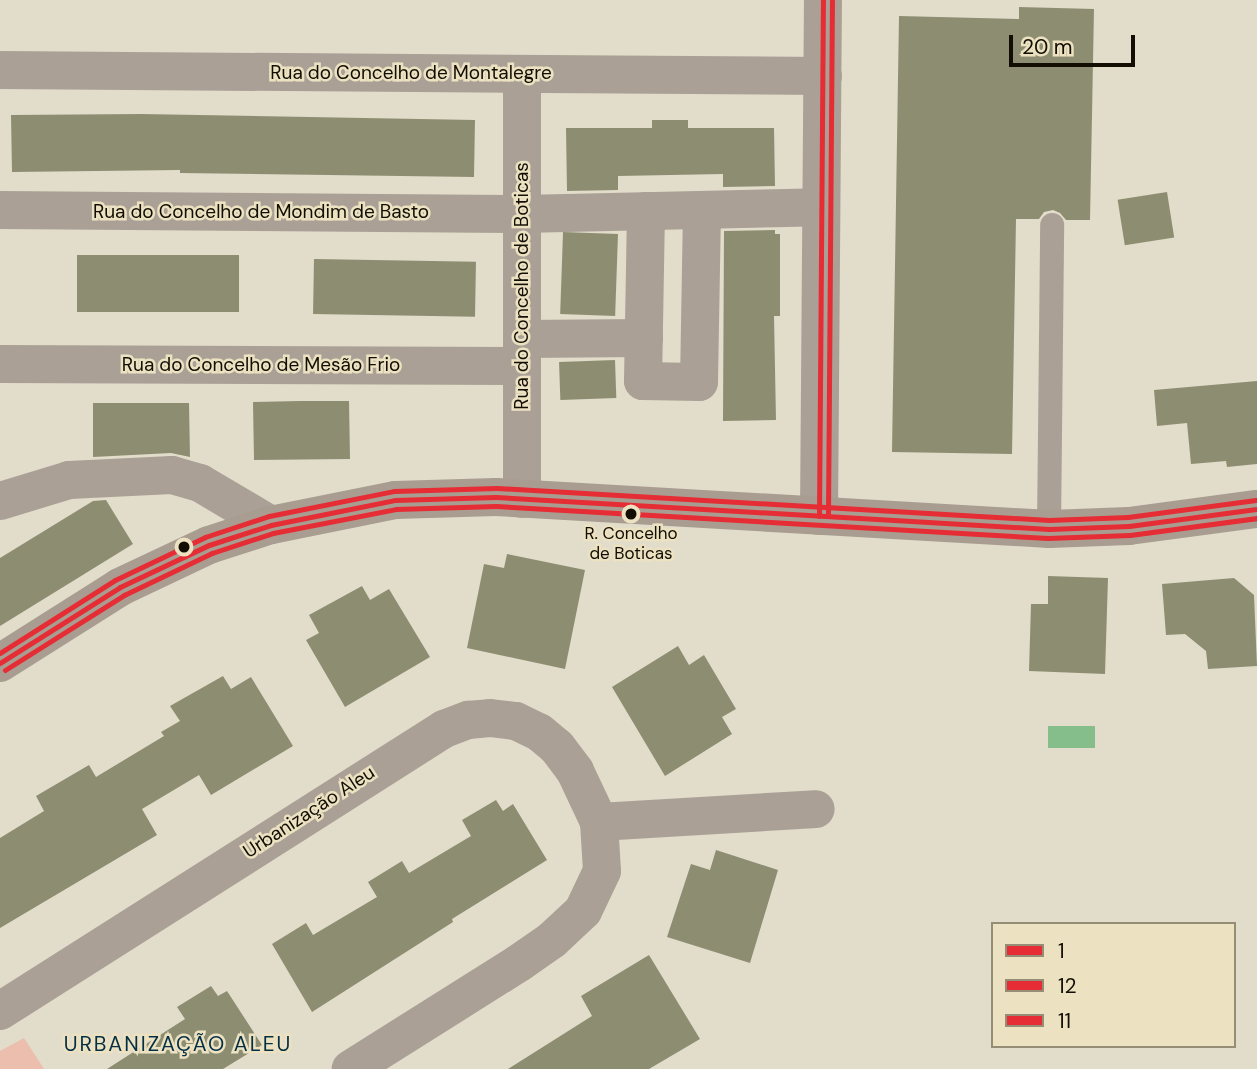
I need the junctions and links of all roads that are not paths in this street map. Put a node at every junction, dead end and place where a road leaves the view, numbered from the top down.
1 (823, 0) edge
2 (0, 71) edge
3 (522, 74) junction
4 (823, 76) junction
5 (821, 207) junction
6 (0, 210) edge
7 (702, 210) junction
8 (646, 211) junction
9 (522, 214) junction
10 (1052, 225) dead end
11 (644, 338) junction
12 (522, 353) junction
13 (0, 364) edge
14 (522, 499) junction
15 (0, 501) edge
16 (1257, 509) edge
17 (819, 516) junction
18 (271, 525) junction
19 (1049, 529) junction
20 (0, 663) edge
21 (816, 808) dead end
22 (598, 822) junction
23 (0, 1011) edge
24 (351, 1069) edge

1 - 4 street
2 - 3 street, Rua do Concelho de Montalegre
3 - 4 street, Rua do Concelho de Montalegre
3 - 9 street, Rua do Concelho de Boticas
4 - 5 street
5 - 7 street, Rua do Concelho de Mondim de Basto
5 - 17 street
6 - 9 street, Rua do Concelho de Mondim de Basto
7 - 8 street, Rua do Concelho de Mondim de Basto
7 - 11 street
8 - 9 street, Rua do Concelho de Mondim de Basto
8 - 11 street
9 - 12 street, Rua do Concelho de Boticas
10 - 19 lane
11 - 12 street, Rua do Concelho de Mesão Frio
12 - 13 street, Rua do Concelho de Mesão Frio
12 - 14 street, Rua do Concelho de Boticas
14 - 17 street
14 - 18 street
15 - 18 street
16 - 19 street
17 - 19 street
18 - 20 street
21 - 22 street
22 - 23 street, Urbanização Aleu
22 - 24 street, Urbanização Aleu

